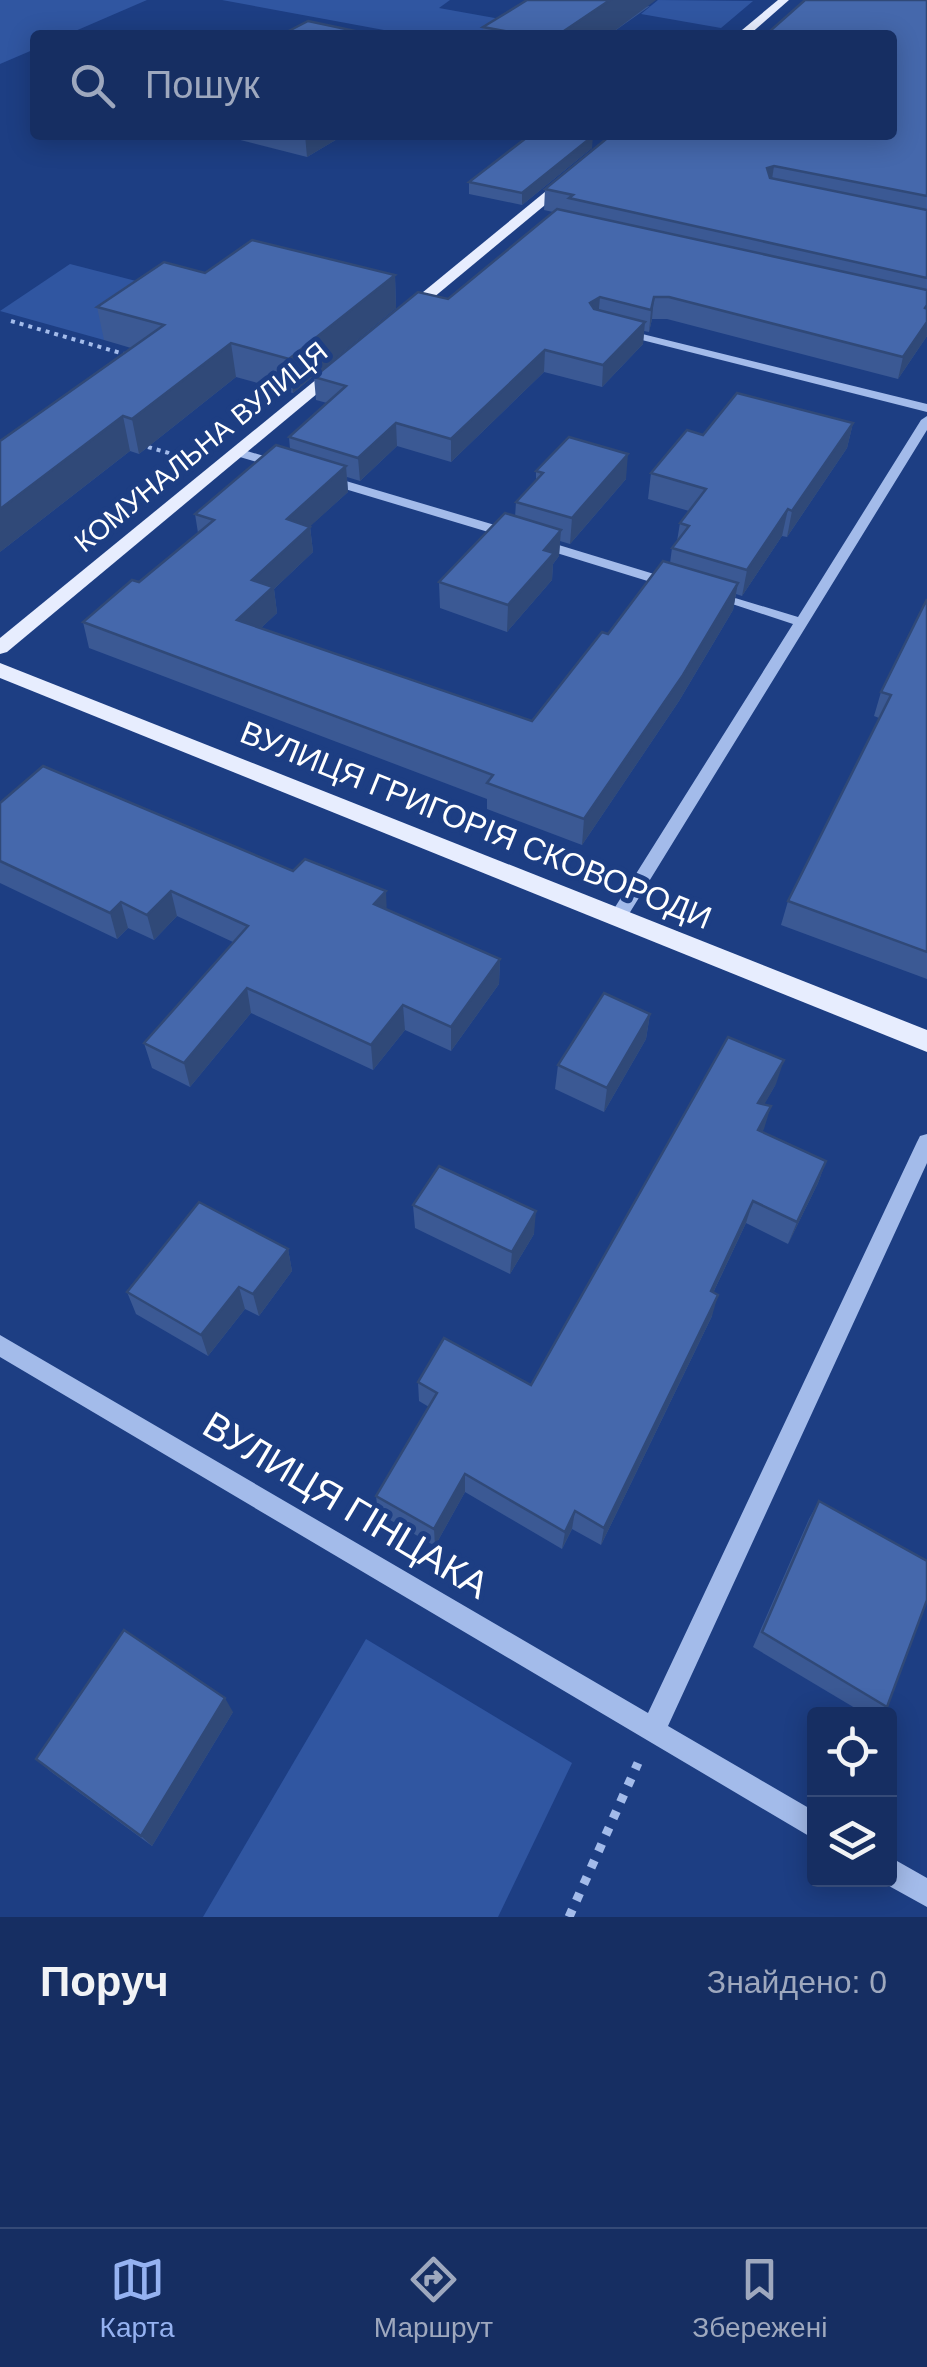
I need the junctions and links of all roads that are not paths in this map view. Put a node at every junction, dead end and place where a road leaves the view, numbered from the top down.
1 (784, 0) edge
2 (748, 30) edge
3 (580, 170) edge
4 (524, 216) junction
5 (544, 220) edge
6 (396, 322) edge
7 (615, 330) edge
8 (352, 358) edge
9 (927, 408) edge
10 (927, 420) edge
11 (237, 452) junction
12 (294, 469) edge
13 (313, 475) edge
14 (803, 623) junction
15 (0, 648) edge
16 (0, 670) edge
17 (618, 916) junction
18 (927, 1041) edge
19 (927, 1142) edge
20 (0, 1345) edge
21 (653, 1730) junction
22 (807, 1822) edge
23 (897, 1875) edge
24 (927, 1893) edge

1 - 2 main road
3 - 4 main road
4 - 5 street
4 - 6 main road
7 - 9 street
8 - 11 main road, КОМУНАЛЬНА ВУЛИЦЯ
10 - 14 street
11 - 12 street
11 - 15 main road, КОМУНАЛЬНА ВУЛИЦЯ
13 - 14 street
14 - 17 street
16 - 17 main road, ВУЛИЦЯ ГРИГОРІЯ СКОВОРОДИ
17 - 18 main road, ВУЛИЦЯ ГРИГОРІЯ СКОВОРОДИ
19 - 21 street
20 - 21 street, ВУЛИЦЯ ГІНЦАКА
21 - 22 street, ВУЛИЦЯ ГІНЦАКА
23 - 24 street

